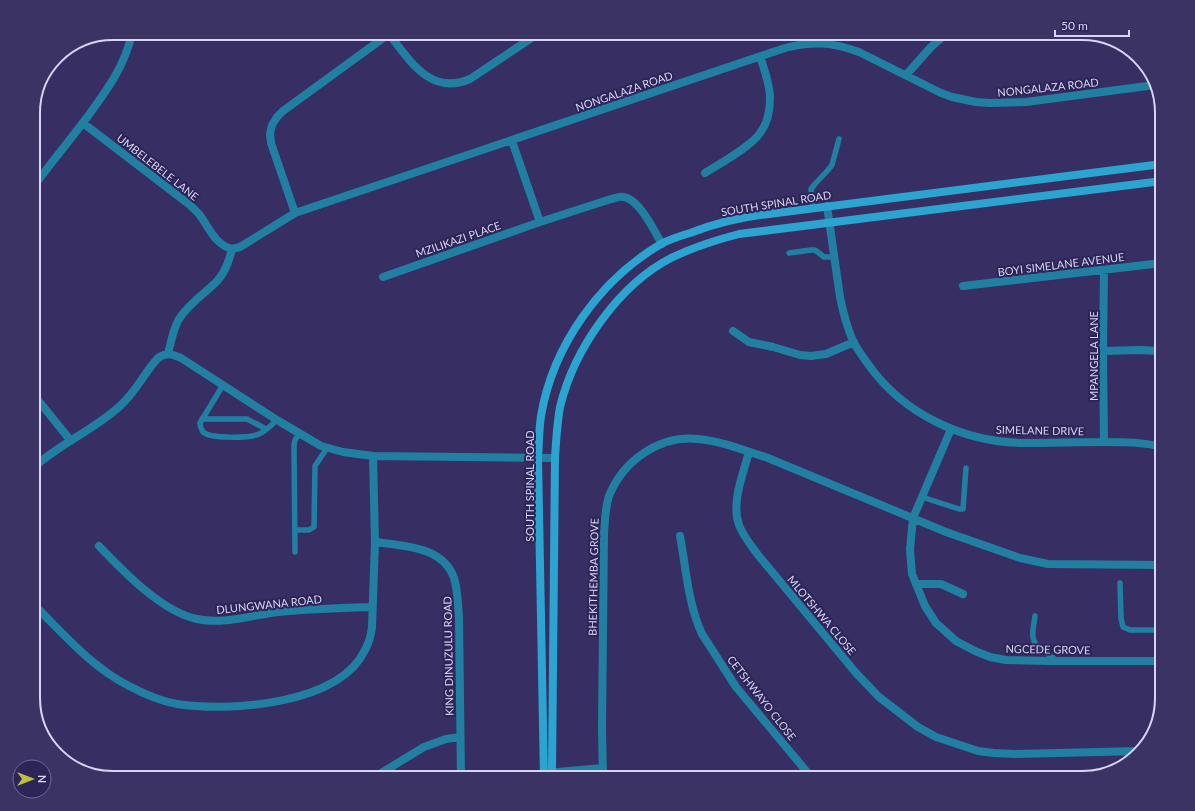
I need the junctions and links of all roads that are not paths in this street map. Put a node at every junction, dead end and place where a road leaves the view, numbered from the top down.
1 (130, 40) edge
2 (381, 40) edge
3 (394, 40) edge
4 (528, 40) edge
5 (938, 40) edge
6 (760, 56) junction
7 (906, 75) junction
8 (1149, 86) edge
9 (83, 123) junction
10 (839, 139) dead end
11 (512, 141) junction
12 (1155, 165) edge
13 (705, 173) dead end
14 (40, 178) edge
15 (1155, 182) edge
16 (827, 206) junction
17 (813, 208) junction
18 (295, 213) junction
19 (540, 222) junction
20 (830, 222) junction
21 (662, 244) junction
22 (232, 249) junction
23 (789, 253) dead end
24 (834, 257) junction
25 (1155, 264) edge
26 (1104, 270) junction
27 (383, 277) dead end
28 (963, 286) dead end
29 (732, 331) dead end
30 (854, 342) junction
31 (1103, 351) junction
32 (1155, 351) edge
33 (168, 354) junction
34 (223, 385) junction
35 (40, 402) edge
36 (202, 420) junction
37 (277, 420) junction
38 (266, 429) junction
39 (951, 429) junction
40 (299, 434) junction
41 (71, 440) junction
42 (1104, 442) junction
43 (1155, 446) edge
44 (327, 448) junction
45 (749, 452) junction
46 (373, 456) junction
47 (538, 458) junction
48 (555, 458) junction
49 (40, 463) edge
50 (966, 468) dead end
51 (922, 497) junction
52 (913, 518) junction
53 (294, 530) junction
54 (680, 536) dead end
55 (375, 542) junction
56 (99, 546) dead end
57 (295, 552) dead end
58 (1155, 565) edge
59 (1120, 583) dead end
60 (916, 584) junction
61 (962, 594) dead end
62 (372, 607) junction
63 (40, 611) edge
64 (1035, 616) dead end
65 (1155, 630) edge
66 (1057, 661) junction
67 (1155, 661) edge
68 (460, 737) junction
69 (1132, 751) edge
70 (603, 768) joint
71 (385, 771) edge
72 (461, 771) edge
73 (544, 771) edge
74 (552, 771) edge
75 (581, 771) edge
76 (806, 771) edge

1 - 9 street
2 - 18 street
3 - 4 street
5 - 7 street
6 - 7 street, NONGALAZA ROAD
6 - 11 street, NONGALAZA ROAD
6 - 13 street
7 - 8 street, NONGALAZA ROAD
9 - 14 street
9 - 22 street, UMBELEBELE LANE
10 - 17 lane
11 - 18 street, NONGALAZA ROAD
11 - 19 street
12 - 16 street, SOUTH SPINAL ROAD
15 - 20 street
16 - 17 street, SOUTH SPINAL ROAD
16 - 20 street, SIMELANE DRIVE
17 - 21 street, SOUTH SPINAL ROAD
18 - 22 street, NONGALAZA ROAD
19 - 21 street, MZILIKAZI PLACE
19 - 27 street, MZILIKAZI PLACE
20 - 24 street, SIMELANE DRIVE
20 - 48 street
21 - 47 street, SOUTH SPINAL ROAD
22 - 33 street
23 - 24 lane
24 - 30 street, SIMELANE DRIVE
25 - 26 street, BOYI SIMELANE AVENUE
26 - 28 street, BOYI SIMELANE AVENUE
26 - 31 street, MPANGELA LANE
29 - 30 street
30 - 39 street, SIMELANE DRIVE
31 - 32 street
31 - 42 street, MPANGELA LANE
33 - 34 street
33 - 41 street
34 - 36 lane
34 - 37 street
35 - 41 street
36 - 38 lane
36 - 38 lane
37 - 38 lane
37 - 40 street
39 - 42 street, SIMELANE DRIVE
39 - 51 street, NGCEDE GROVE
40 - 44 street
40 - 53 lane
41 - 49 street
42 - 43 street, SIMELANE DRIVE
44 - 46 street
44 - 53 lane
45 - 52 street
45 - 69 street, MLOTSHWA CLOSE
45 - 70 street, BHEKITHEMBA GROVE
46 - 47 street
46 - 55 street
47 - 48 street
47 - 73 street, SOUTH SPINAL ROAD
48 - 74 street
50 - 51 lane
51 - 52 street, NGCEDE GROVE
52 - 58 street
52 - 60 street, NGCEDE GROVE
53 - 57 lane
54 - 76 street, CETSHWAYO CLOSE
55 - 62 street
55 - 68 street, KING DINUZULU ROAD
56 - 62 street, DLUNGWANA ROAD
59 - 65 lane
60 - 61 street
60 - 66 street, NGCEDE GROVE
62 - 63 street
64 - 66 lane
66 - 67 street, NGCEDE GROVE
68 - 71 street
68 - 72 street, KING DINUZULU ROAD
70 - 75 street

